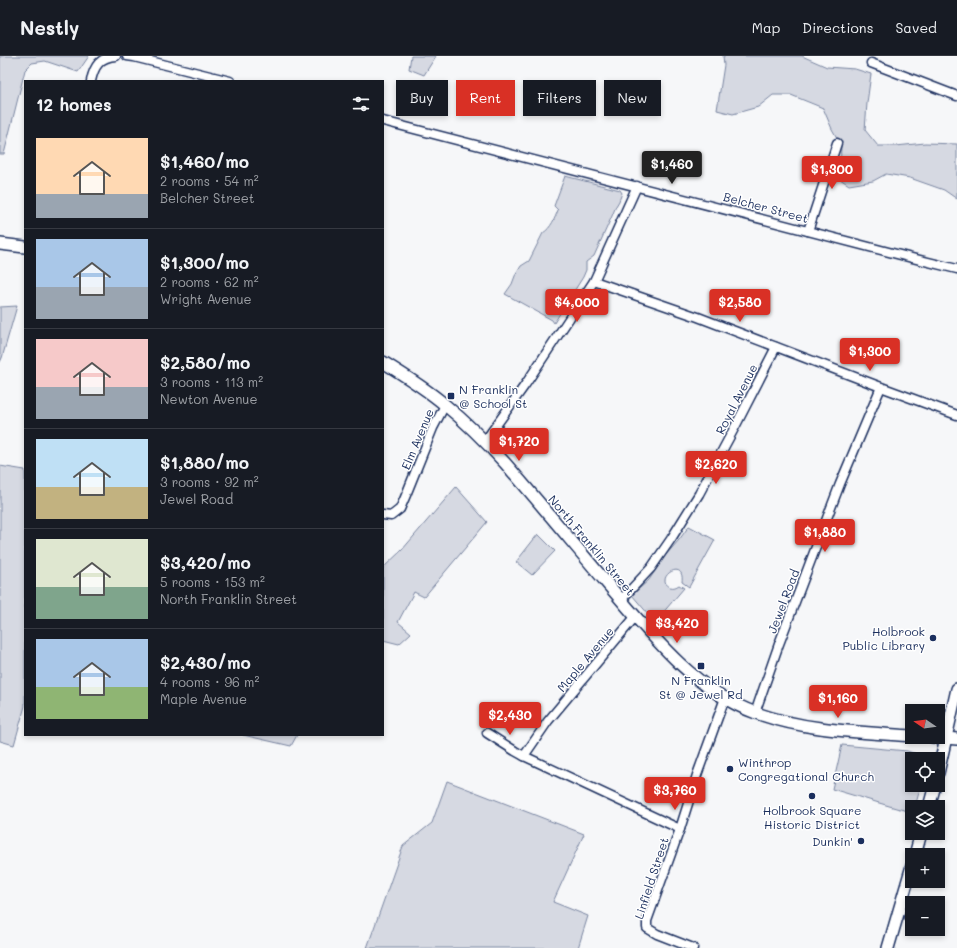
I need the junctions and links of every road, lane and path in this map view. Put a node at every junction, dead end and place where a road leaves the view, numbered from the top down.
1 (116, 56) edge
2 (127, 56) edge
3 (871, 63) dead end
4 (91, 80) edge
5 (226, 80) edge
6 (957, 96) edge
7 (384, 121) edge
8 (837, 143) dead end
9 (637, 186) junction
10 (808, 231) junction
11 (0, 244) edge
12 (24, 247) edge
13 (957, 269) edge
14 (594, 281) junction
15 (776, 347) junction
16 (384, 363) edge
17 (881, 388) junction
18 (445, 404) junction
19 (957, 415) edge
20 (485, 441) junction
21 (384, 515) edge
22 (621, 600) junction
23 (636, 617) junction
24 (957, 689) edge
25 (725, 698) junction
26 (755, 713) junction
27 (487, 733) dead end
28 (905, 735) edge
29 (952, 739) edge
30 (524, 756) junction
31 (945, 756) edge
32 (680, 829) junction
33 (906, 888) edge
34 (693, 948) edge
35 (888, 948) edge

1 - 4 street
2 - 5 street
3 - 6 street
7 - 9 street, Belcher Street
8 - 10 street
9 - 10 street, Belcher Street
9 - 14 street
10 - 13 street, Belcher Street
11 - 12 main road
14 - 15 street
14 - 20 street
15 - 17 street
15 - 22 street, Royal Avenue
16 - 18 main road, North Franklin Street
17 - 19 street
17 - 26 street, Jewel Road
18 - 20 main road, North Franklin Street
18 - 21 street, Elm Avenue
20 - 22 main road, North Franklin Street
22 - 23 main road, North Franklin Street
23 - 25 main road, North Franklin Street
23 - 30 street, Maple Avenue
24 - 29 main road
25 - 26 main road, North Franklin Street
25 - 32 street, Linfield Street
26 - 28 main road, North Franklin Street
27 - 30 street
29 - 31 main road
30 - 32 street
32 - 34 street, Linfield Street
33 - 35 main road

